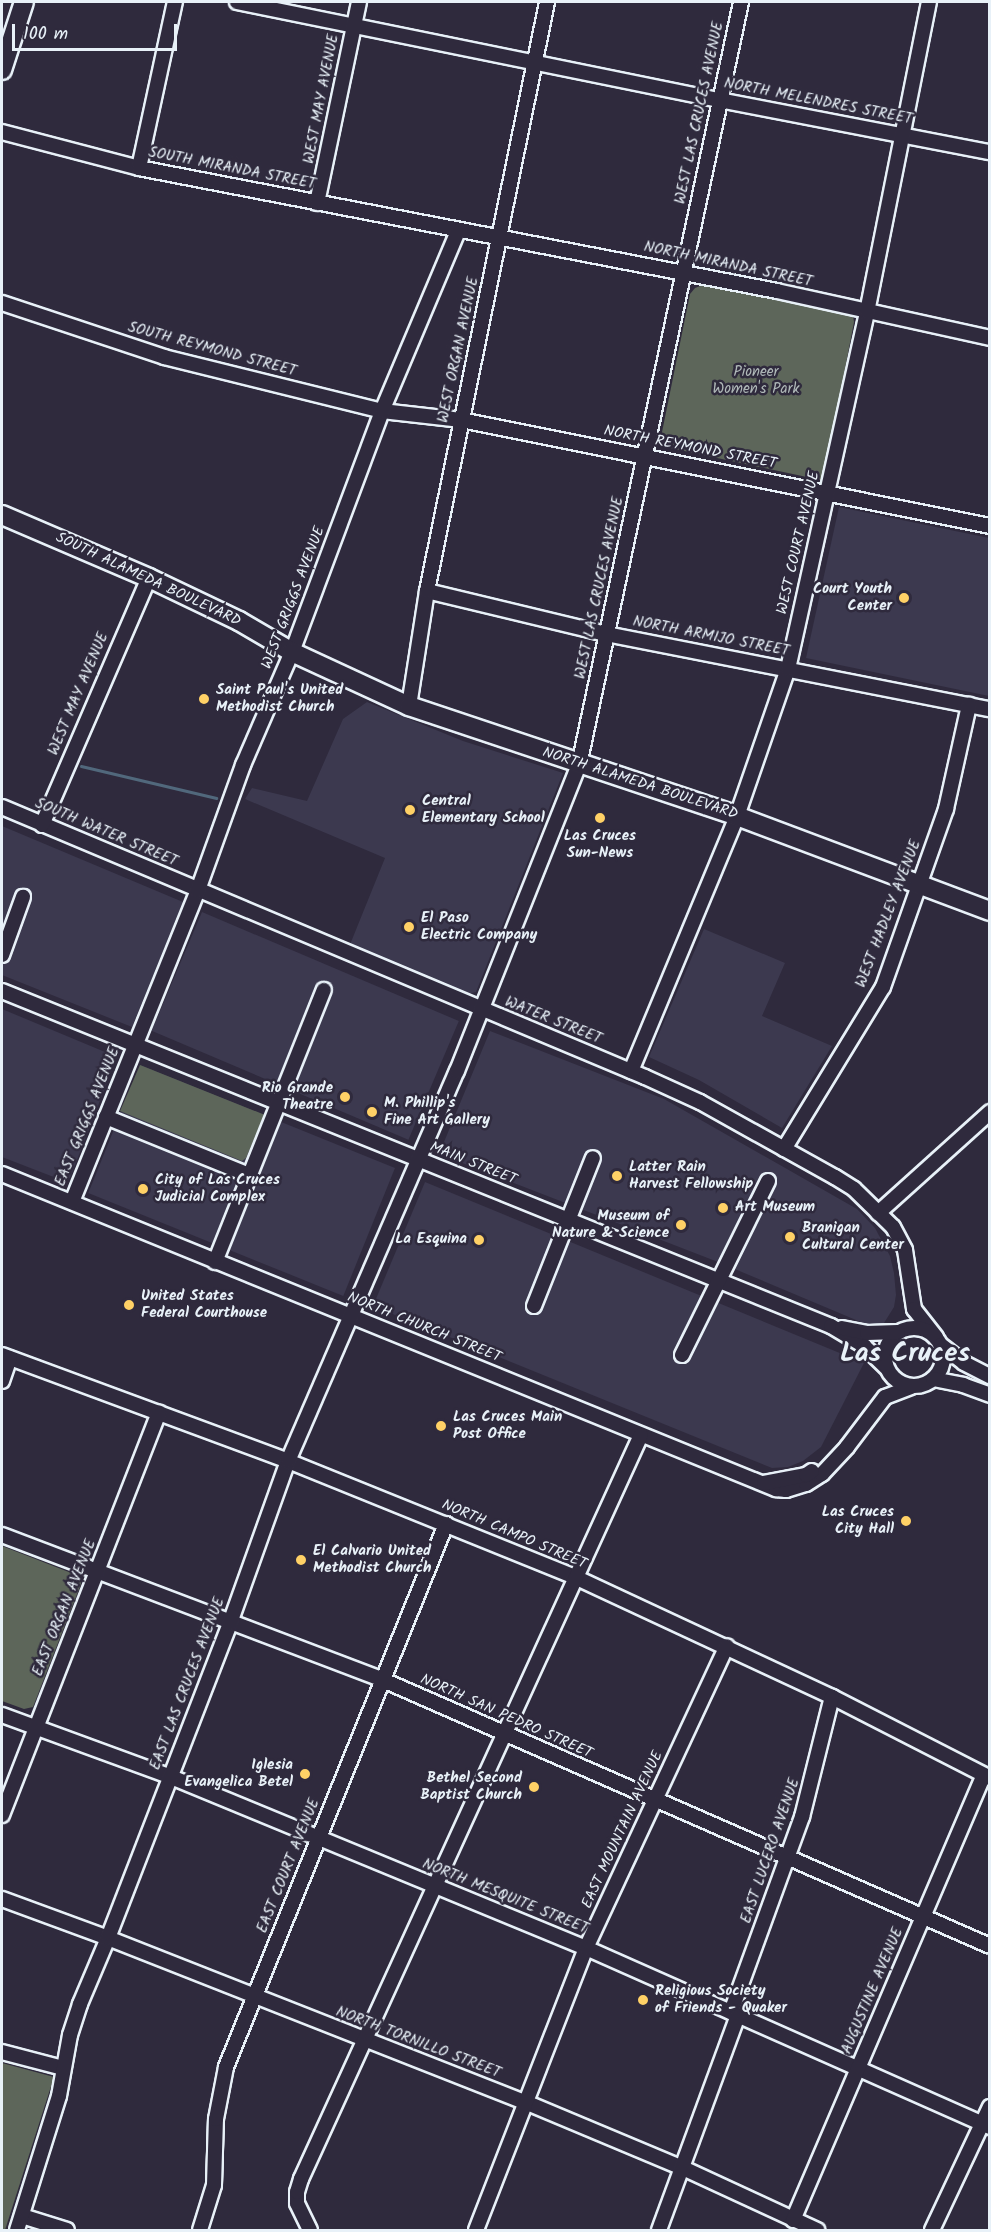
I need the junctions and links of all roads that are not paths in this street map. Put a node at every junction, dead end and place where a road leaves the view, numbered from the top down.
1 (24, 2) edge
2 (176, 2) edge
3 (237, 2) edge
4 (359, 2) edge
5 (547, 2) edge
6 (741, 2) edge
7 (929, 2) edge
8 (354, 24) junction
9 (535, 62) junction
10 (2, 70) edge
11 (718, 100) junction
12 (2, 132) edge
13 (903, 134) junction
14 (990, 152) edge
15 (140, 168) junction
16 (317, 204) junction
17 (458, 231) junction
18 (500, 236) junction
19 (683, 273) junction
20 (2, 303) edge
21 (867, 312) junction
22 (990, 338) edge
23 (382, 411) junction
24 (461, 420) junction
25 (646, 457) junction
26 (828, 492) junction
27 (2, 515) edge
28 (990, 526) edge
29 (149, 578) junction
30 (427, 591) junction
31 (606, 634) junction
32 (292, 652) junction
33 (788, 669) junction
34 (969, 705) junction
35 (409, 706) junction
36 (990, 709) edge
37 (579, 765) junction
38 (2, 807) edge
39 (737, 816) junction
40 (42, 825) junction
41 (919, 885) junction
42 (198, 890) junction
43 (23, 897) dead end
44 (990, 911) edge
45 (2, 955) edge
46 (324, 990) dead end
47 (2, 991) edge
48 (482, 1009) junction
49 (135, 1044) junction
50 (631, 1071) junction
51 (278, 1102) junction
52 (990, 1112) edge
53 (106, 1117) junction
54 (784, 1149) junction
55 (593, 1158) dead end
56 (419, 1160) junction
57 (2, 1174) edge
58 (249, 1175) junction
59 (768, 1180) dead end
60 (72, 1202) junction
61 (878, 1213) junction
62 (569, 1220) junction
63 (215, 1262) junction
64 (717, 1280) junction
65 (534, 1306) dead end
66 (351, 1317) junction
67 (831, 1326) junction
68 (901, 1330) junction
69 (938, 1341) junction
70 (682, 1355) dead end
71 (6, 1357) edge
72 (886, 1368) junction
73 (990, 1376) edge
74 (933, 1379) junction
75 (2, 1381) edge
76 (910, 1387) junction
77 (990, 1395) edge
78 (159, 1413) junction
79 (641, 1435) junction
80 (288, 1461) junction
81 (764, 1483) junction
82 (446, 1524) junction
83 (2, 1535) edge
84 (97, 1571) junction
85 (575, 1577) junction
86 (230, 1623) junction
87 (727, 1646) junction
88 (383, 1680) junction
89 (832, 1697) junction
90 (2, 1715) edge
91 (35, 1727) junction
92 (502, 1735) junction
93 (987, 1776) edge
94 (171, 1777) junction
95 (655, 1801) junction
96 (2, 1815) edge
97 (318, 1837) junction
98 (789, 1858) junction
99 (434, 1885) junction
100 (2, 1899) edge
101 (922, 1917) junction
102 (108, 1938) junction
103 (990, 1947) edge
104 (586, 1948) junction
105 (255, 1996) junction
106 (735, 2014) junction
107 (365, 2039) junction
108 (2, 2052) edge
109 (63, 2068) junction
110 (857, 2070) junction
111 (525, 2102) junction
112 (990, 2107) edge
113 (985, 2125) edge
114 (683, 2168) junction
115 (22, 2216) junction
116 (793, 2220) junction
117 (17, 2230) edge
118 (68, 2230) edge
119 (200, 2230) edge
120 (310, 2230) edge
121 (476, 2230) edge
122 (659, 2230) edge
123 (817, 2230) edge
124 (932, 2230) edge

1 - 10 main road
2 - 15 street
3 - 8 street, NORTH MELENDRES STREET
4 - 8 street, WEST MAY AVENUE
5 - 9 street, WEST ORGAN AVENUE
6 - 11 street, WEST LAS CRUCES AVENUE
7 - 13 street, WEST COURT AVENUE
8 - 9 street, NORTH MELENDRES STREET
8 - 16 street, WEST MAY AVENUE
9 - 11 street, NORTH MELENDRES STREET
9 - 18 street, WEST ORGAN AVENUE
11 - 13 street, NORTH MELENDRES STREET
11 - 19 street, WEST LAS CRUCES AVENUE
12 - 15 street, SOUTH MIRANDA STREET
13 - 14 street, NORTH MELENDRES STREET
13 - 21 street, WEST COURT AVENUE
15 - 16 street, SOUTH MIRANDA STREET
16 - 17 street, SOUTH MIRANDA STREET
17 - 18 street, NORTH MIRANDA STREET
17 - 23 street, WEST GRIGGS AVENUE
18 - 19 street, NORTH MIRANDA STREET
18 - 24 street, WEST ORGAN AVENUE
19 - 21 street, NORTH MIRANDA STREET
19 - 25 street, WEST LAS CRUCES AVENUE
20 - 23 street, SOUTH REYMOND STREET
21 - 22 street, NORTH MIRANDA STREET
21 - 26 street, WEST COURT AVENUE
23 - 24 street, NORTH REYMOND STREET
23 - 32 street, WEST GRIGGS AVENUE
24 - 25 street, NORTH REYMOND STREET
24 - 30 street, WEST ORGAN AVENUE
25 - 26 street, NORTH REYMOND STREET
25 - 31 street, WEST LAS CRUCES AVENUE
26 - 28 street, NORTH REYMOND STREET
26 - 33 street, WEST COURT AVENUE
27 - 29 main road, SOUTH ALAMEDA BOULEVARD
29 - 32 main road, SOUTH ALAMEDA BOULEVARD
29 - 40 street, WEST MAY AVENUE
30 - 31 street, NORTH ARMIJO STREET
30 - 35 street, WEST ORGAN AVENUE
31 - 33 street, NORTH ARMIJO STREET
31 - 37 street, WEST LAS CRUCES AVENUE
32 - 35 main road, NORTH ALAMEDA BOULEVARD
32 - 42 street, WEST GRIGGS AVENUE
33 - 34 street, NORTH ARMIJO STREET
33 - 39 street, WEST COURT AVENUE
34 - 36 street, NORTH ARMIJO STREET
34 - 41 street, WEST HADLEY AVENUE
35 - 37 main road, NORTH ALAMEDA BOULEVARD
37 - 39 main road, NORTH ALAMEDA BOULEVARD
37 - 48 street, WEST LAS CRUCES AVENUE
38 - 40 street, SOUTH WATER STREET
39 - 41 main road, NORTH ALAMEDA BOULEVARD
39 - 50 street, WEST COURT AVENUE
40 - 42 street, SOUTH WATER STREET
41 - 44 main road, NORTH ALAMEDA BOULEVARD
41 - 54 street, WEST HADLEY AVENUE
42 - 48 street, WATER STREET
42 - 49 street, WEST GRIGGS AVENUE
43 - 45 street
46 - 51 street
47 - 49 street, MAIN STREET
48 - 50 street, WATER STREET
48 - 56 street, WEST LAS CRUCES AVENUE
49 - 51 street, MAIN STREET
49 - 53 street, EAST GRIGGS AVENUE
50 - 54 street, WATER STREET
51 - 56 street, MAIN STREET
51 - 58 street
52 - 61 street
53 - 58 street
53 - 60 street, EAST GRIGGS AVENUE
54 - 61 street, WATER STREET
55 - 62 street
56 - 62 street, MAIN STREET
56 - 66 street, EAST LAS CRUCES AVENUE
57 - 60 street, NORTH CHURCH STREET
58 - 63 street
59 - 64 street
60 - 63 street, NORTH CHURCH STREET
61 - 68 street, WATER STREET
61 - 69 street, WATER STREET
62 - 64 street, MAIN STREET
62 - 65 street
63 - 66 street, NORTH CHURCH STREET
64 - 67 street, MAIN STREET
64 - 70 street
66 - 79 street, NORTH CHURCH STREET
66 - 80 street, EAST LAS CRUCES AVENUE
67 - 68 street, MAIN STREET
67 - 72 street, MAIN STREET
68 - 69 street
68 - 72 street
69 - 73 street
69 - 74 street
71 - 75 street
71 - 78 street, NORTH CAMPO STREET
72 - 76 street
72 - 81 street
74 - 76 street
74 - 77 street
76 - 81 street, NORTH CHURCH STREET
78 - 80 street, NORTH CAMPO STREET
78 - 84 street, EAST ORGAN AVENUE
79 - 81 street, NORTH CHURCH STREET
79 - 85 street
80 - 82 street, NORTH CAMPO STREET
80 - 86 street, EAST LAS CRUCES AVENUE
82 - 85 street, NORTH CAMPO STREET
82 - 88 street, EAST COURT AVENUE
83 - 84 street, NORTH SAN PEDRO STREET
84 - 86 street, NORTH SAN PEDRO STREET
84 - 91 street, EAST ORGAN AVENUE
85 - 87 street, NORTH CAMPO STREET
85 - 92 street
86 - 88 street, NORTH SAN PEDRO STREET
86 - 94 street, EAST LAS CRUCES AVENUE
87 - 89 street, NORTH CAMPO STREET
87 - 95 street, EAST MOUNTAIN AVENUE
88 - 92 street, NORTH SAN PEDRO STREET
88 - 97 street, EAST COURT AVENUE
89 - 93 street, NORTH CAMPO STREET
89 - 98 street, EAST LUCERO AVENUE
90 - 91 street, NORTH MESQUITE STREET
91 - 94 street, NORTH MESQUITE STREET
91 - 96 street, EAST ORGAN AVENUE
92 - 95 street, NORTH SAN PEDRO STREET
92 - 99 street
93 - 101 street, AUGUSTINE AVENUE
94 - 97 street, NORTH MESQUITE STREET
94 - 102 street, EAST LAS CRUCES AVENUE
95 - 98 street, NORTH SAN PEDRO STREET
95 - 104 street, EAST MOUNTAIN AVENUE
97 - 99 street, NORTH MESQUITE STREET
97 - 105 street, EAST COURT AVENUE
98 - 101 street, NORTH SAN PEDRO STREET
98 - 106 street, EAST LUCERO AVENUE
99 - 104 street, NORTH MESQUITE STREET
99 - 107 street
100 - 102 street, NORTH TORNILLO STREET
101 - 103 street, NORTH SAN PEDRO STREET
101 - 110 street, AUGUSTINE AVENUE
102 - 105 street, NORTH TORNILLO STREET
102 - 109 street, EAST LAS CRUCES AVENUE
104 - 106 street, NORTH MESQUITE STREET
104 - 111 street, EAST MOUNTAIN AVENUE
105 - 107 street, NORTH TORNILLO STREET
105 - 119 street, EAST COURT AVENUE
106 - 110 street, NORTH MESQUITE STREET
106 - 114 street, EAST LUCERO AVENUE
107 - 111 street, NORTH TORNILLO STREET
107 - 120 street
108 - 109 street
109 - 115 street, EAST LAS CRUCES AVENUE
110 - 113 street, NORTH MESQUITE STREET
110 - 116 street, AUGUSTINE AVENUE
111 - 114 street, NORTH TORNILLO STREET
111 - 121 street, EAST MOUNTAIN AVENUE
112 - 113 street
113 - 124 street
114 - 116 street, NORTH TORNILLO STREET
114 - 122 street, EAST LUCERO AVENUE
115 - 117 street, EAST LAS CRUCES AVENUE
115 - 118 street
116 - 123 street, NORTH TORNILLO STREET

